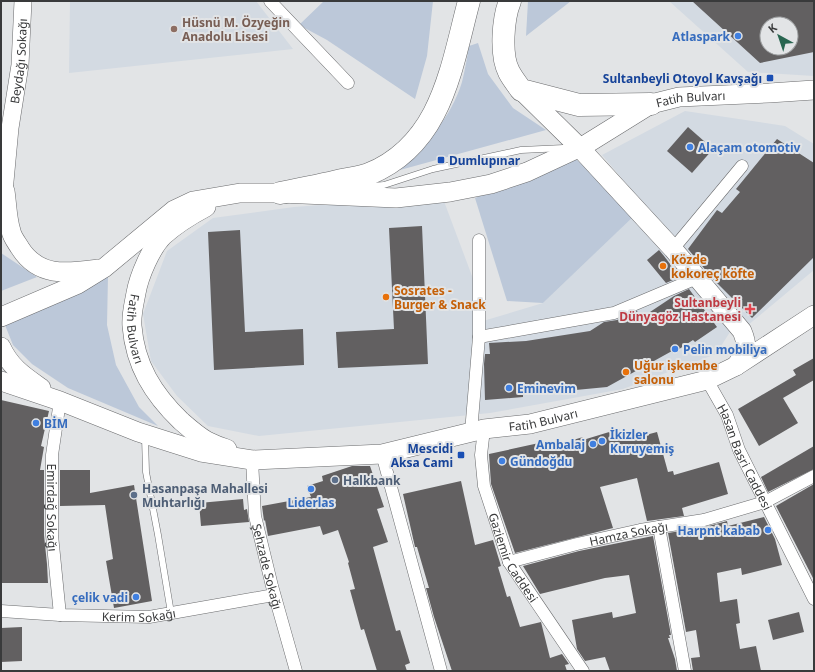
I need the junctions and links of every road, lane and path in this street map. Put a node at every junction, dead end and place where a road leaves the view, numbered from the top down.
1 (23, 1) edge
2 (270, 1) edge
3 (469, 1) edge
4 (510, 1) edge
5 (348, 83) dead end
6 (521, 90) junction
7 (814, 90) edge
8 (769, 93) junction
9 (814, 99) edge
10 (651, 104) junction
11 (5, 126) edge
12 (579, 148) junction
13 (742, 166) dead end
14 (354, 187) dead end
15 (339, 188) dead end
16 (5, 191) junction
17 (240, 193) junction
18 (280, 193) junction
19 (1, 216) edge
20 (479, 240) dead end
21 (673, 249) junction
22 (104, 268) junction
23 (697, 278) junction
24 (814, 315) edge
25 (1, 317) edge
26 (479, 337) junction
27 (1, 347) edge
28 (736, 366) junction
29 (707, 380) junction
30 (1, 381) edge
31 (60, 401) junction
32 (478, 431) junction
33 (145, 435) junction
34 (382, 454) junction
35 (252, 460) junction
36 (814, 476) edge
37 (766, 502) junction
38 (659, 527) junction
39 (508, 562) junction
40 (274, 595) junction
41 (814, 599) edge
42 (1, 611) edge
43 (171, 613) junction
44 (60, 615) junction
45 (296, 671) edge
46 (441, 671) edge
47 (583, 671) edge
48 (685, 671) edge

1 - 11 main road, Beydağı Sokağı
2 - 5 street
3 - 18 highway
4 - 6 highway
6 - 10 highway
6 - 12 main road
7 - 8 main road, Fatih Bulvarı
8 - 9 main road
8 - 10 main road, Fatih Bulvarı
10 - 12 main road, Fatih Bulvarı
11 - 16 main road, Beydağı Sokağı
12 - 14 lane, Fatih Bulvarı
12 - 18 main road, Fatih Bulvarı
12 - 21 main road
13 - 21 street
15 - 18 lane, Fatih Bulvarı
16 - 19 main road, Beydağı Sokağı
16 - 22 main road
17 - 18 main road, Fatih Bulvarı
17 - 22 main road, Fatih Bulvarı
17 - 35 main road, Fatih Bulvarı
20 - 26 street, Gaziemir Caddesi
21 - 23 main road
22 - 25 main road, Fatih Bulvarı
23 - 26 street
23 - 28 main road
24 - 28 main road, Fatih Bulvarı
26 - 32 street, Gaziemir Caddesi
27 - 31 main road
28 - 29 main road, Fatih Bulvarı
29 - 32 main road, Fatih Bulvarı
29 - 37 street, Hasan Basri Caddesi
30 - 31 main road, Fatih Bulvarı
31 - 33 main road, Fatih Bulvarı
31 - 44 street, Emirdağ Sokağı
32 - 34 main road, Fatih Bulvarı
32 - 39 street, Gaziemir Caddesi
33 - 35 main road, Fatih Bulvarı
33 - 43 lane
34 - 35 main road, Fatih Bulvarı
34 - 46 street
35 - 40 street, Şehzade Sokağı
36 - 37 street, Hamza Sokağı
37 - 38 street, Hamza Sokağı
37 - 41 street, Hasan Basri Caddesi
38 - 39 street, Hamza Sokağı
38 - 48 street
39 - 47 street, Gaziemir Caddesi
40 - 43 street, Kerim Sokağı
40 - 45 street, Şehzade Sokağı
42 - 44 street, Kerim Sokağı
43 - 44 street, Kerim Sokağı

